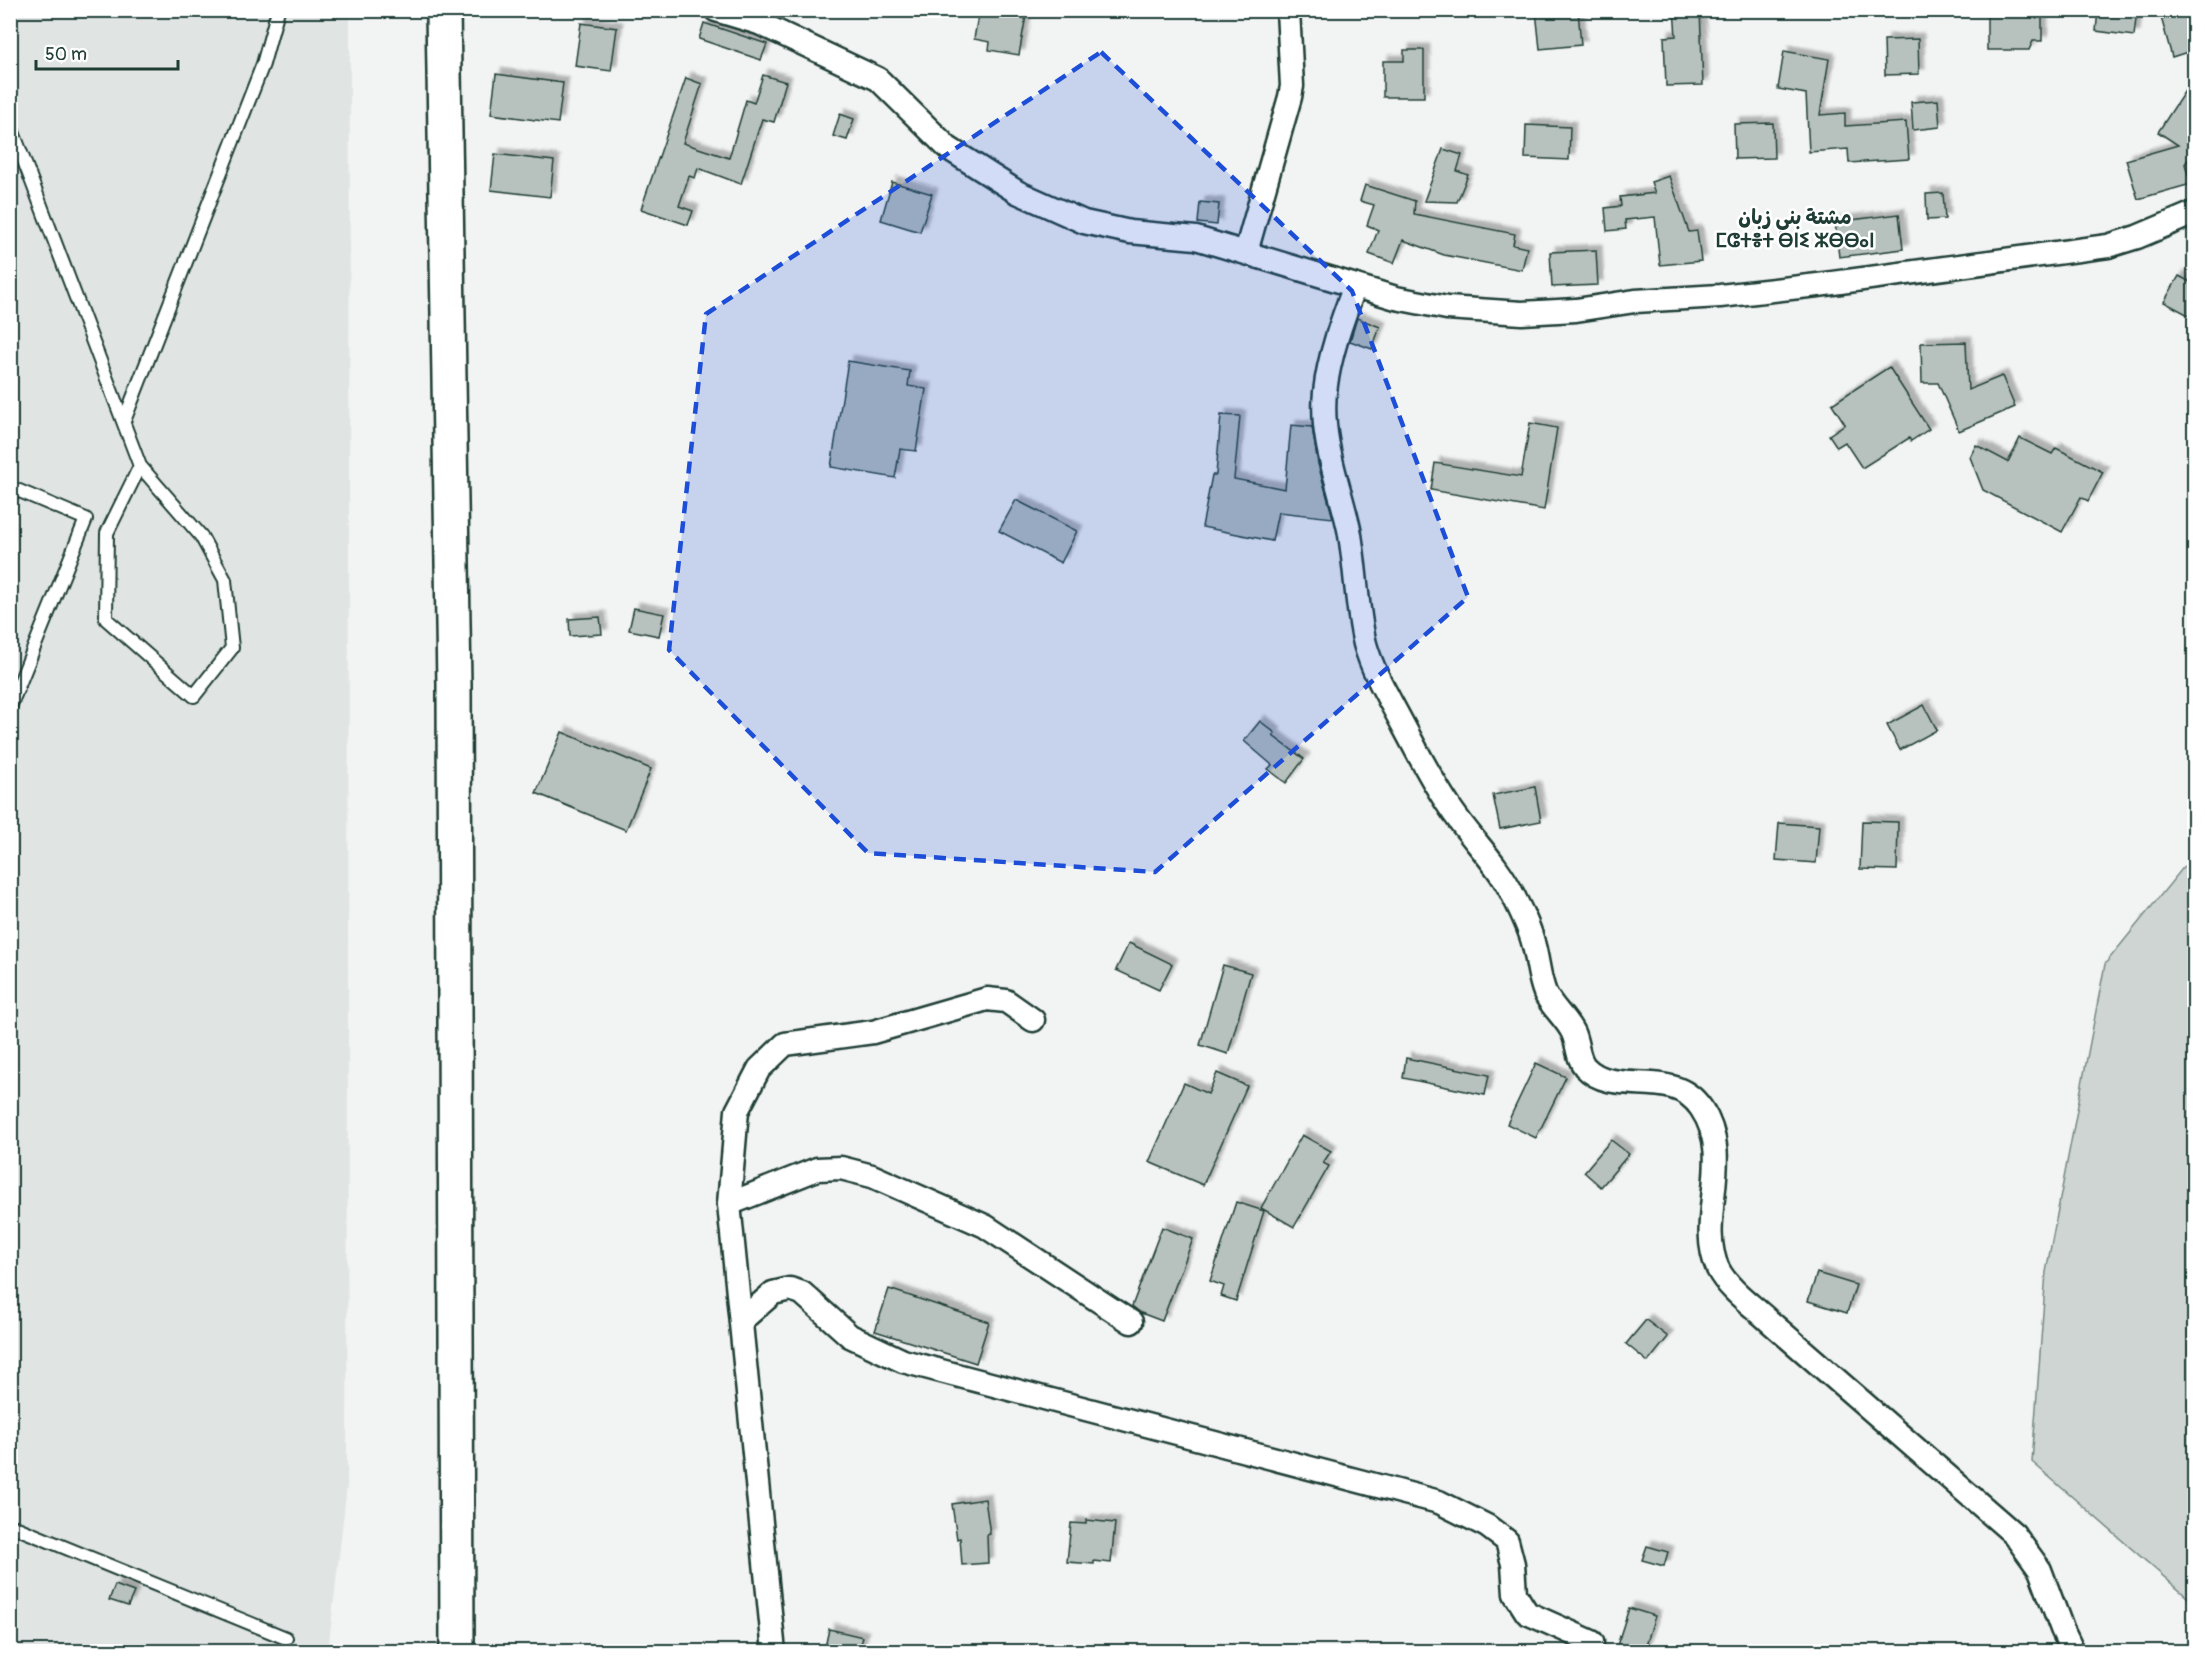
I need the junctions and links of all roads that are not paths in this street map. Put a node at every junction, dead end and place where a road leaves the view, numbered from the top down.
1 (278, 10) edge
2 (443, 10) edge
3 (716, 10) edge
4 (1288, 10) edge
5 (10, 124) edge
6 (2194, 213) edge
7 (1246, 252) junction
8 (1355, 286) junction
9 (124, 421) junction
10 (140, 466) junction
11 (10, 487) edge
12 (10, 707) edge
13 (1033, 1020) dead end
14 (729, 1204) junction
15 (742, 1320) junction
16 (1131, 1322) dead end
17 (10, 1526) edge
18 (286, 1638) dead end
19 (1592, 1641) dead end
20 (456, 1652) edge
21 (774, 1652) edge
22 (2073, 1652) edge

1 - 9 lane
2 - 20 main road
3 - 7 street
4 - 7 street
5 - 9 lane
6 - 8 street
7 - 8 street
8 - 22 street
9 - 10 lane
10 - 10 lane
11 - 12 lane
13 - 14 street
14 - 15 street
14 - 16 street
15 - 19 street
15 - 21 street
17 - 18 lane

